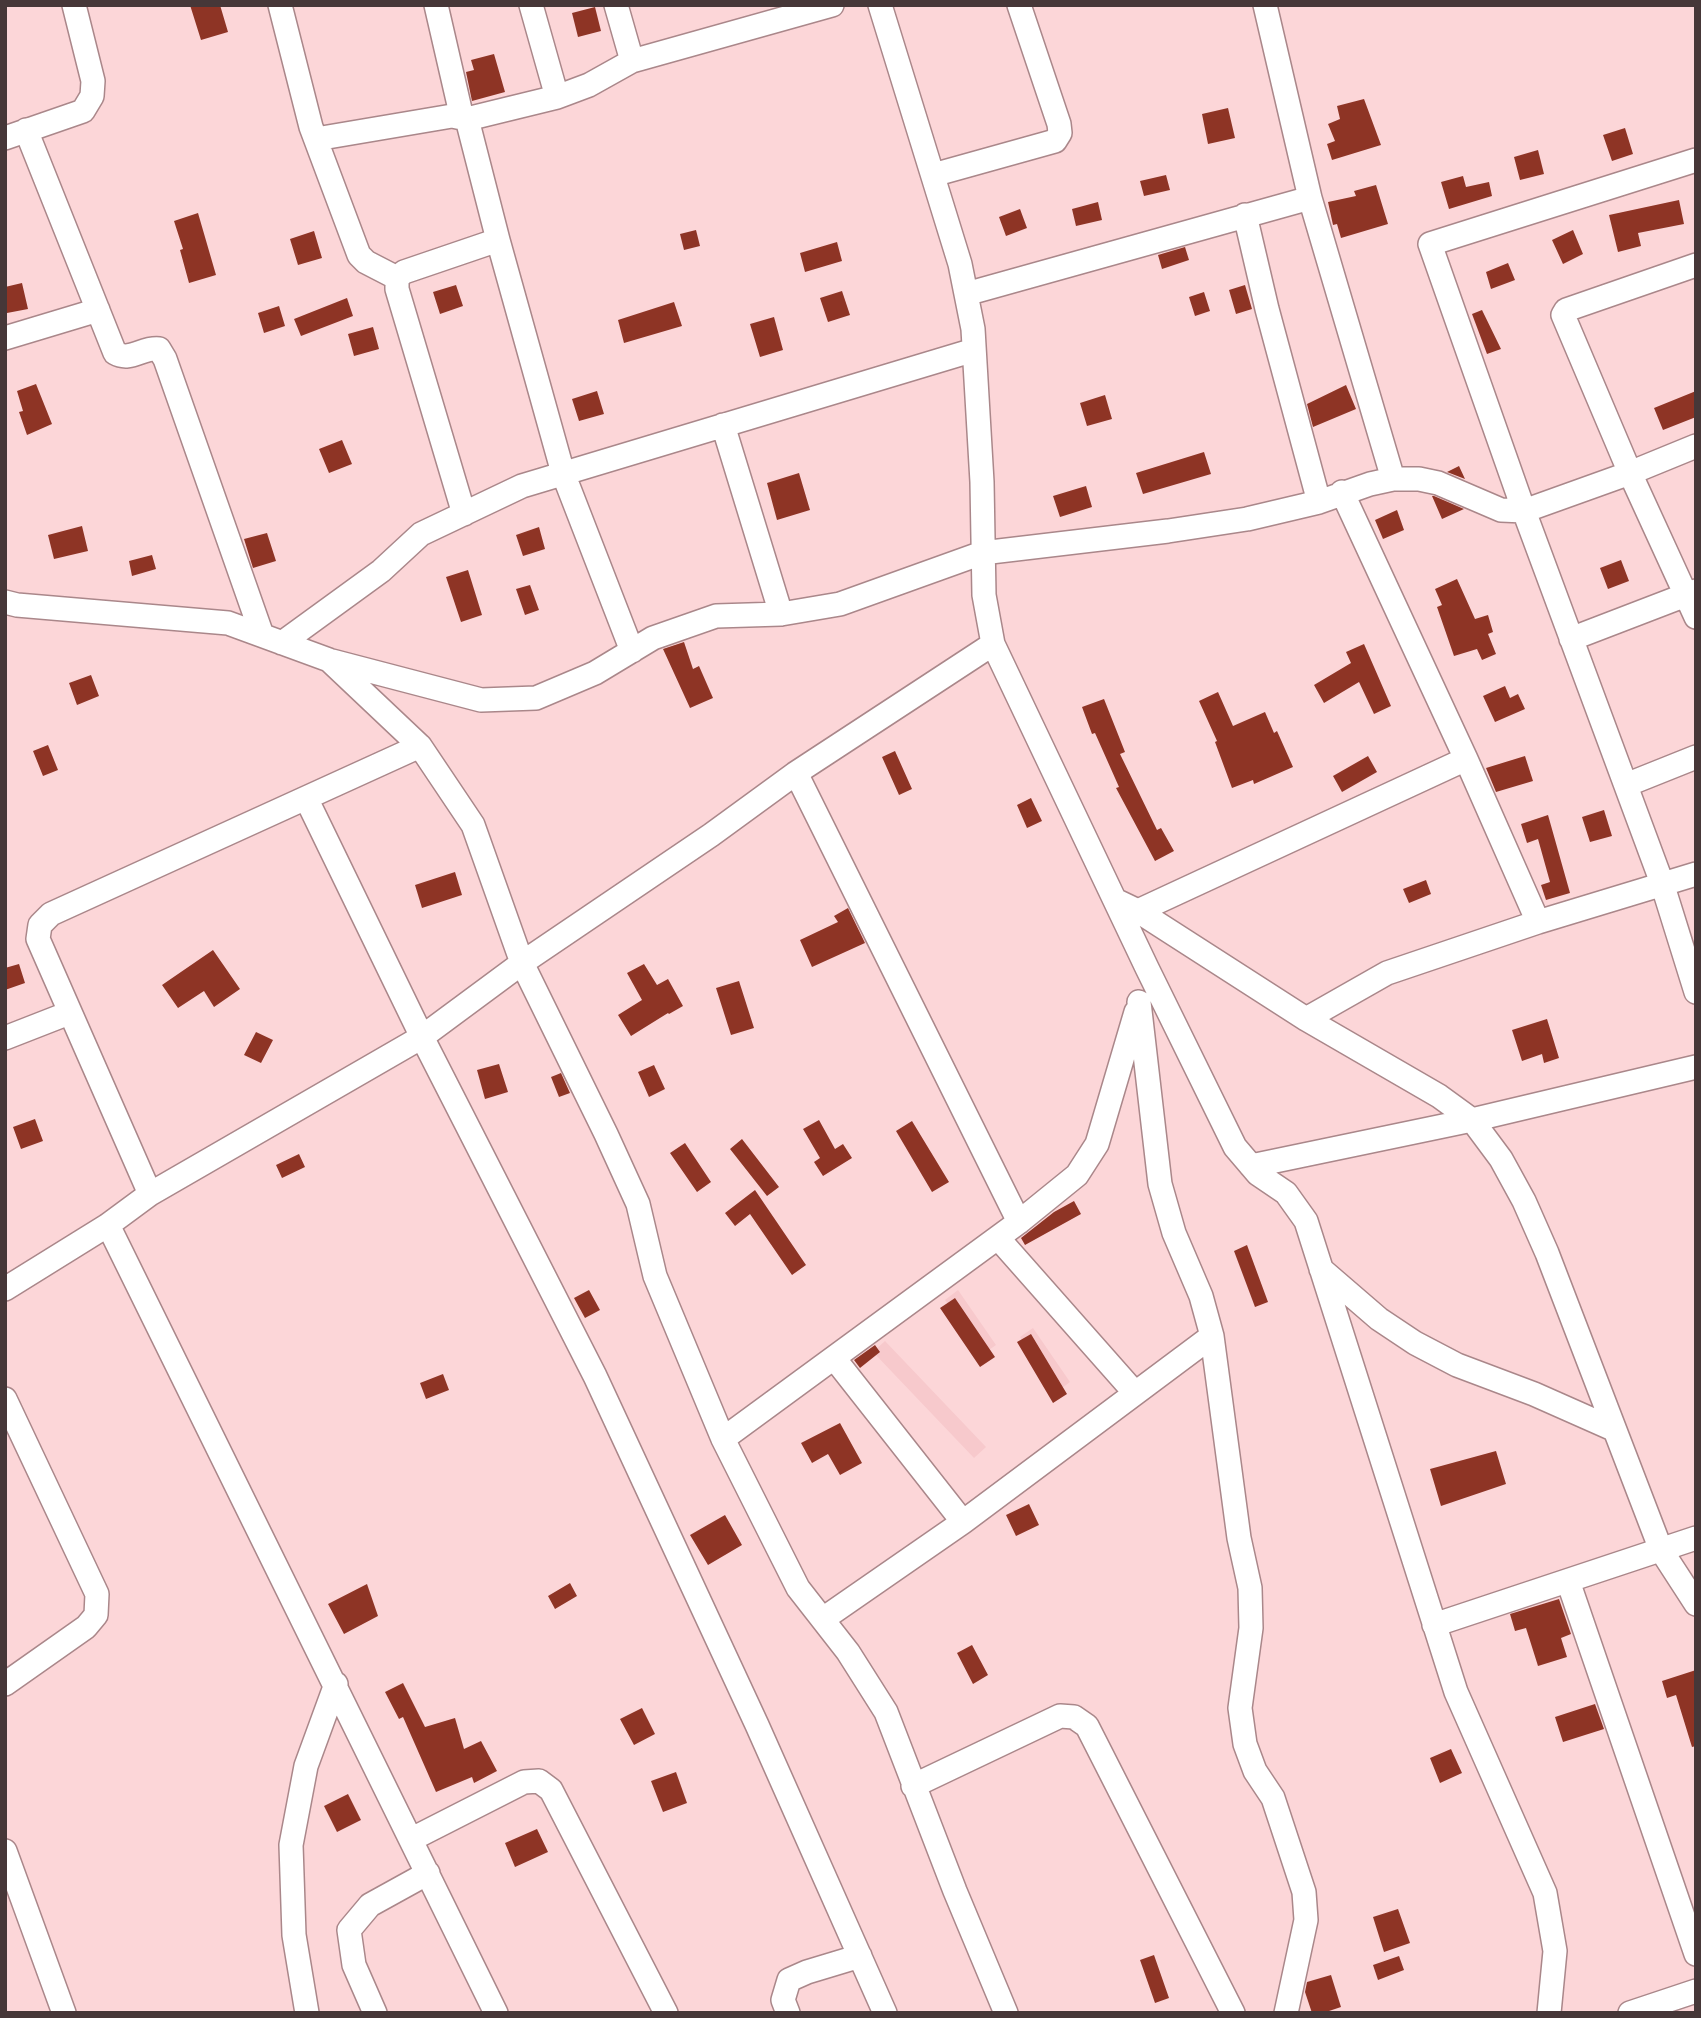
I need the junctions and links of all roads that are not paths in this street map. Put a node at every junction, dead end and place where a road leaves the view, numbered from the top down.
1 (74, 5) edge
2 (280, 5) edge
3 (436, 5) edge
4 (531, 5) edge
5 (616, 5) edge
6 (832, 5) edge
7 (880, 5) edge
8 (1019, 5) edge
9 (1265, 5) edge
10 (632, 61) junction
11 (557, 97) junction
12 (465, 118) junction
13 (16, 134) edge
14 (316, 139) junction
15 (1696, 160) edge
16 (933, 176) junction
17 (1310, 198) junction
18 (1245, 215) junction
19 (498, 240) junction
20 (1696, 265) edge
21 (397, 278) junction
22 (966, 294) junction
23 (98, 310) junction
24 (5, 338) edge
25 (974, 350) junction
26 (723, 425) junction
27 (1696, 446) edge
28 (563, 473) junction
29 (1630, 473) junction
30 (1393, 479) junction
31 (1342, 492) junction
32 (1319, 502) junction
33 (1524, 511) junction
34 (464, 514) junction
35 (982, 553) junction
36 (1691, 594) edge
37 (5, 602) edge
38 (781, 614) junction
39 (1696, 617) edge
40 (272, 639) junction
41 (1571, 639) junction
42 (993, 644) junction
43 (632, 651) junction
44 (329, 660) junction
45 (420, 746) junction
46 (1696, 757) edge
47 (1466, 759) junction
48 (796, 773) junction
49 (1626, 785) junction
50 (306, 798) junction
51 (1696, 874) edge
52 (1662, 883) junction
53 (1115, 900) junction
54 (1138, 911) junction
55 (1538, 922) junction
56 (522, 963) junction
57 (1147, 968) junction
58 (1696, 992) edge
59 (1139, 1002) junction
60 (69, 1013) junction
61 (1306, 1018) junction
62 (422, 1037) junction
63 (5, 1038) edge
64 (1696, 1067) edge
65 (1472, 1120) junction
66 (1251, 1166) junction
67 (150, 1194) junction
68 (1020, 1222) junction
69 (108, 1225) junction
70 (998, 1238) junction
71 (1321, 1269) junction
72 (5, 1289) edge
73 (1212, 1335) junction
74 (834, 1358) junction
75 (1135, 1393) junction
76 (5, 1399) edge
77 (1613, 1429) junction
78 (723, 1439) junction
79 (963, 1522) junction
80 (1696, 1538) edge
81 (1661, 1550) junction
82 (1568, 1581) junction
83 (1696, 1604) edge
84 (823, 1619) junction
85 (1434, 1625) junction
86 (5, 1684) edge
87 (336, 1684) junction
88 (913, 1786) junction
89 (412, 1839) junction
90 (5, 1850) edge
91 (428, 1873) junction
92 (1696, 1954) edge
93 (860, 1956) junction
94 (1696, 1991) edge
95 (1641, 2011) edge
96 (64, 2013) edge
97 (307, 2013) edge
98 (375, 2013) edge
99 (496, 2013) edge
100 (666, 2013) edge
101 (788, 2013) edge
102 (885, 2013) edge
103 (1006, 2013) edge
104 (1233, 2013) edge
105 (1286, 2013) edge
106 (1549, 2013) edge

1 - 13 street
2 - 14 street
3 - 12 street
4 - 11 street
5 - 10 street
6 - 10 street
7 - 16 street
8 - 16 street
9 - 17 street
10 - 11 street
11 - 12 street
12 - 14 street
12 - 19 street
13 - 23 street
14 - 21 street
15 - 33 street
16 - 22 street
17 - 18 street
17 - 30 street
18 - 22 street
18 - 32 street
19 - 21 street
19 - 28 street
20 - 29 street
21 - 34 street
22 - 25 street
23 - 24 street
23 - 40 street
25 - 26 street
25 - 35 street
26 - 28 street
26 - 38 street
27 - 29 street
28 - 34 street
28 - 43 street
29 - 33 street
29 - 36 street
30 - 31 street
30 - 33 street
31 - 32 street
31 - 47 street
32 - 35 street
33 - 41 street
34 - 40 street
35 - 38 street
35 - 42 street
36 - 39 street
36 - 41 street
37 - 40 street
38 - 43 street
40 - 44 street
41 - 49 street
42 - 48 street
42 - 53 street
43 - 44 street
44 - 45 street
45 - 50 street
45 - 56 street
46 - 49 street
47 - 54 street
47 - 55 street
48 - 56 street
48 - 68 street
49 - 52 street
50 - 60 street
50 - 62 street
51 - 52 street
52 - 55 street
52 - 58 street
53 - 54 street
53 - 57 street
54 - 61 street
55 - 61 street
56 - 62 street
56 - 78 street
57 - 59 street
57 - 66 street
59 - 68 street
59 - 73 street
60 - 63 street
60 - 67 street
61 - 65 street
62 - 67 street
62 - 93 street
64 - 65 street
65 - 66 street
65 - 77 street
66 - 71 street
67 - 69 street
68 - 70 street
69 - 72 street
69 - 87 street
70 - 74 street
70 - 75 street
71 - 77 street
71 - 85 street
73 - 75 street
73 - 105 street
74 - 78 street
74 - 79 street
75 - 79 street
76 - 86 street
77 - 81 street
78 - 84 street
79 - 84 street
80 - 81 street
81 - 82 street
81 - 83 street
82 - 85 street
82 - 92 street
84 - 88 street
85 - 106 street
87 - 89 street
87 - 97 street
88 - 103 street
88 - 104 street
89 - 91 street
89 - 100 street
90 - 96 street
91 - 98 street
91 - 99 street
93 - 101 street
93 - 102 street
94 - 95 street

